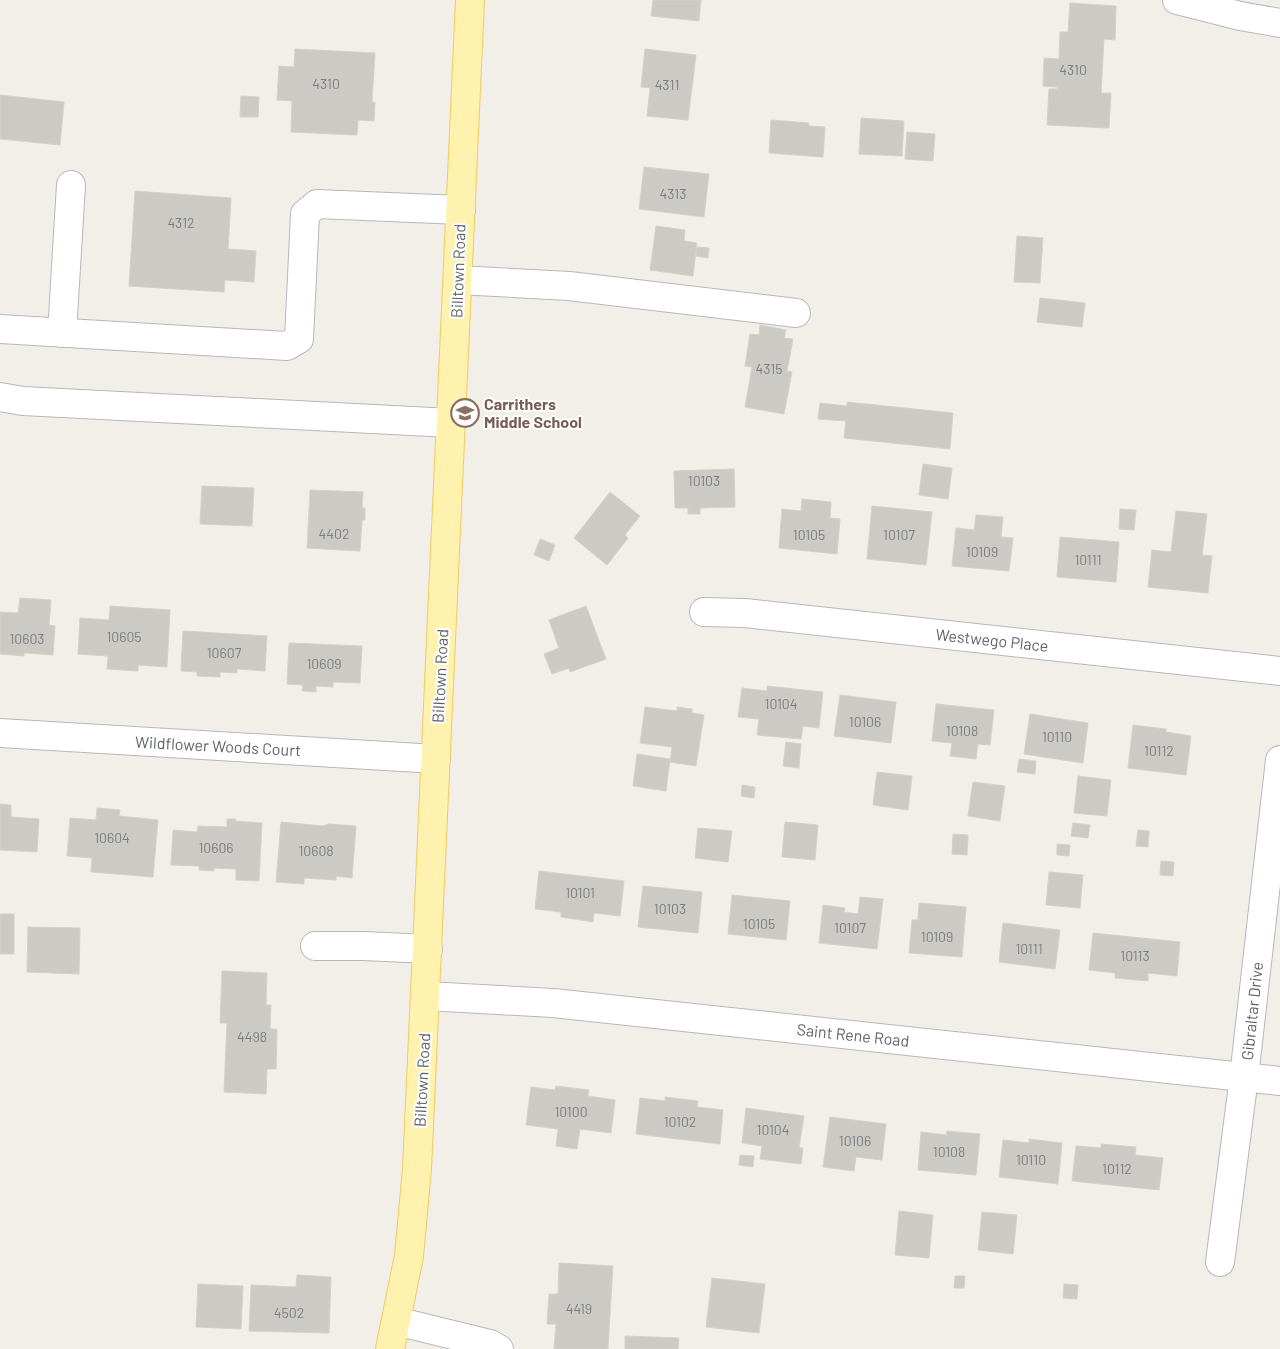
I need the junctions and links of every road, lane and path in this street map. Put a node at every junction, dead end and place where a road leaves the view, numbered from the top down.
1 (470, 0) edge
2 (1177, 0) edge
3 (1280, 23) edge
4 (71, 185) dead end
5 (461, 210) junction
6 (458, 280) junction
7 (796, 313) dead end
8 (0, 329) edge
9 (62, 333) junction
10 (0, 398) edge
11 (451, 423) junction
12 (704, 612) dead end
13 (1280, 671) edge
14 (0, 733) edge
15 (436, 759) junction
16 (1280, 760) edge
17 (315, 946) dead end
18 (428, 949) junction
19 (426, 996) junction
20 (1244, 1077) junction
21 (1280, 1081) edge
22 (1220, 1262) dead end
23 (396, 1321) junction
24 (390, 1349) edge
25 (499, 1349) edge

1 - 5 main road, Billtown Road
2 - 3 street
4 - 9 street
5 - 6 main road, Billtown Road
5 - 9 street
6 - 7 street
6 - 11 main road, Billtown Road
8 - 9 street
10 - 11 street
11 - 15 main road, Billtown Road
12 - 13 street, Westwego Place
14 - 15 street, Wildflower Woods Court
15 - 18 main road, Billtown Road
16 - 20 street, Gibraltar Drive
17 - 18 street
18 - 19 main road, Billtown Road
19 - 20 street, Saint Rene Road
19 - 23 main road, Billtown Road
20 - 21 street, Saint Rene Road
20 - 22 street, Gibraltar Drive
23 - 24 main road, Billtown Road
23 - 25 street

